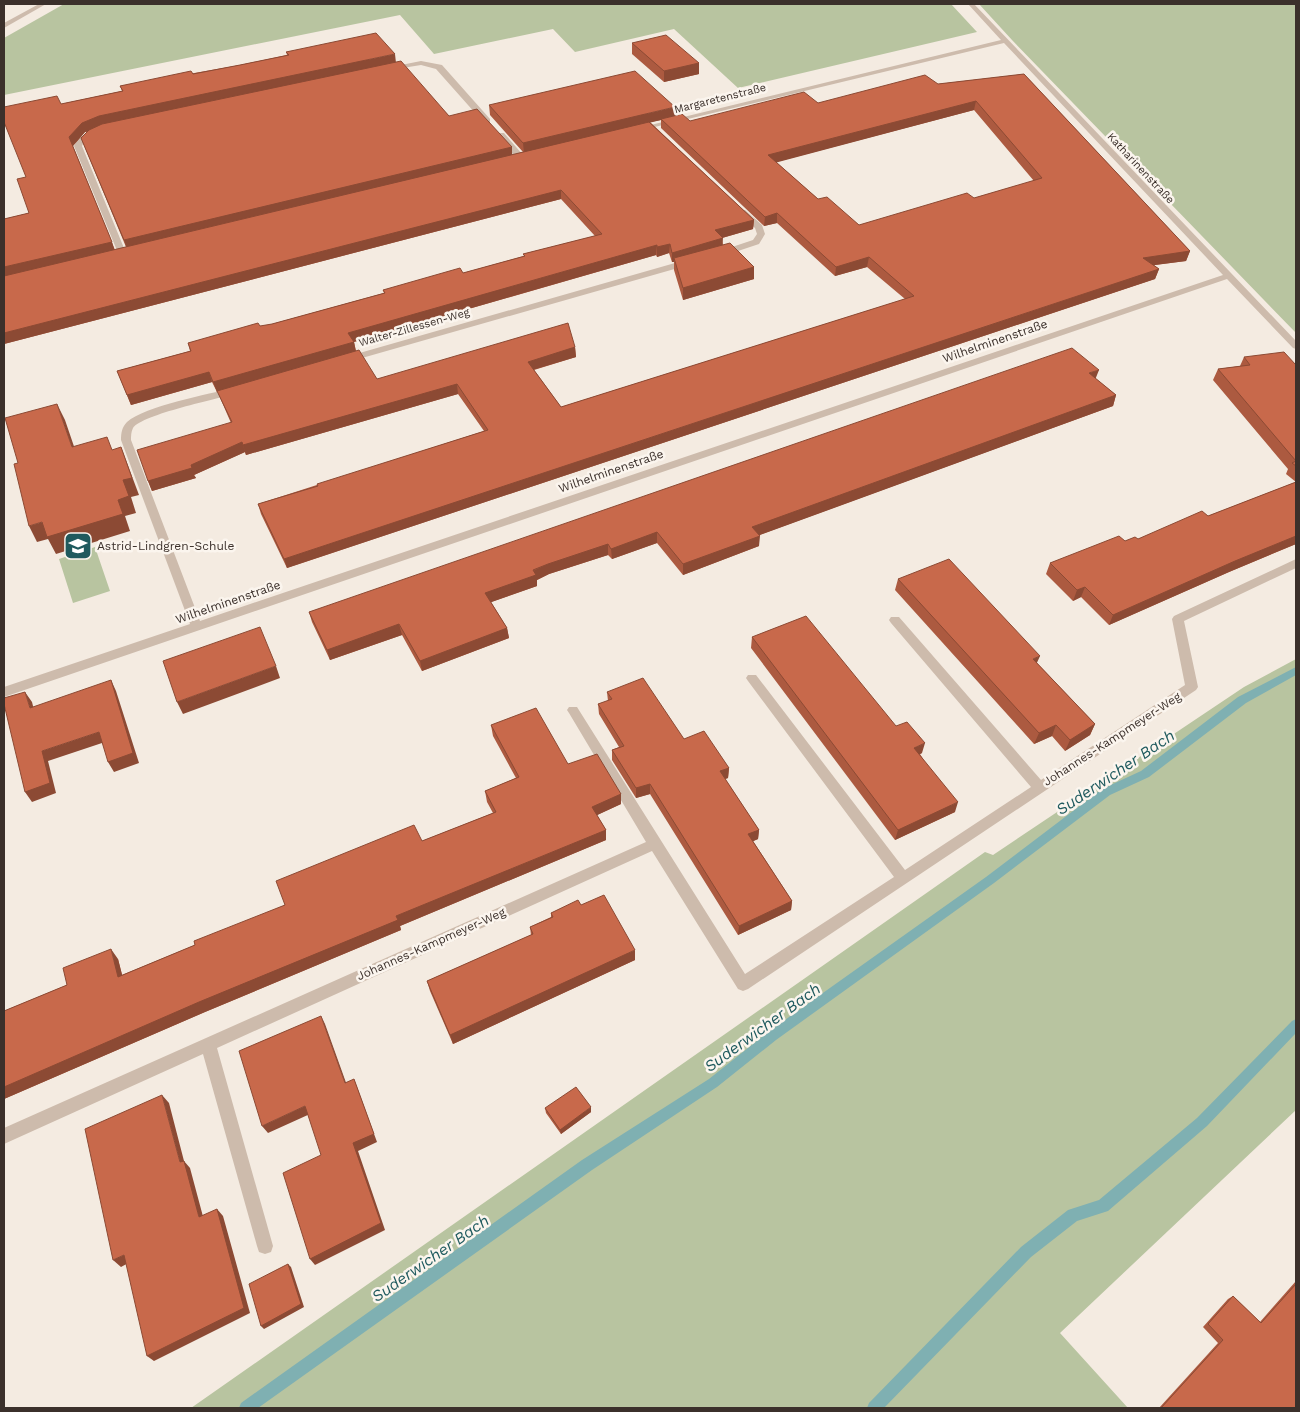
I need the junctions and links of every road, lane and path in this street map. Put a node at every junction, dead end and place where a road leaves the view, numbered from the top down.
1 (43, 4) edge
2 (971, 4) edge
3 (4, 26) edge
4 (1005, 41) junction
5 (378, 70) edge
6 (102, 129) edge
7 (632, 130) edge
8 (530, 155) edge
9 (520, 157) junction
10 (511, 160) edge
11 (737, 207) edge
12 (131, 250) edge
13 (1228, 276) junction
14 (1296, 346) edge
15 (334, 363) edge
16 (248, 387) edge
17 (1296, 563) edge
18 (895, 620) dead end
19 (197, 626) junction
20 (752, 678) dead end
21 (4, 692) edge
22 (573, 710) dead end
23 (1039, 787) junction
24 (655, 844) junction
25 (904, 879) junction
26 (208, 1044) junction
27 (4, 1136) edge
28 (265, 1246) dead end

1 - 3 street
2 - 4 street, Katharinenstraße
4 - 7 street, Margaretenstraße
4 - 13 street, Katharinenstraße
5 - 9 street
6 - 12 street
8 - 9 street
9 - 10 street
11 - 15 street, Walter-Zillessen-Weg
13 - 14 street, Katharinenstraße
13 - 19 street, Wilhelminenstraße
16 - 19 street
17 - 23 street, Johannes-Kampmeyer-Weg
18 - 23 street, Johannes-Kampmeyer-Weg
19 - 21 street, Wilhelminenstraße
20 - 25 street
22 - 24 street, Johannes-Kampmeyer-Weg
23 - 25 street, Johannes-Kampmeyer-Weg
24 - 25 street, Johannes-Kampmeyer-Weg
24 - 26 street, Johannes-Kampmeyer-Weg
26 - 27 street, Johannes-Kampmeyer-Weg
26 - 28 street

